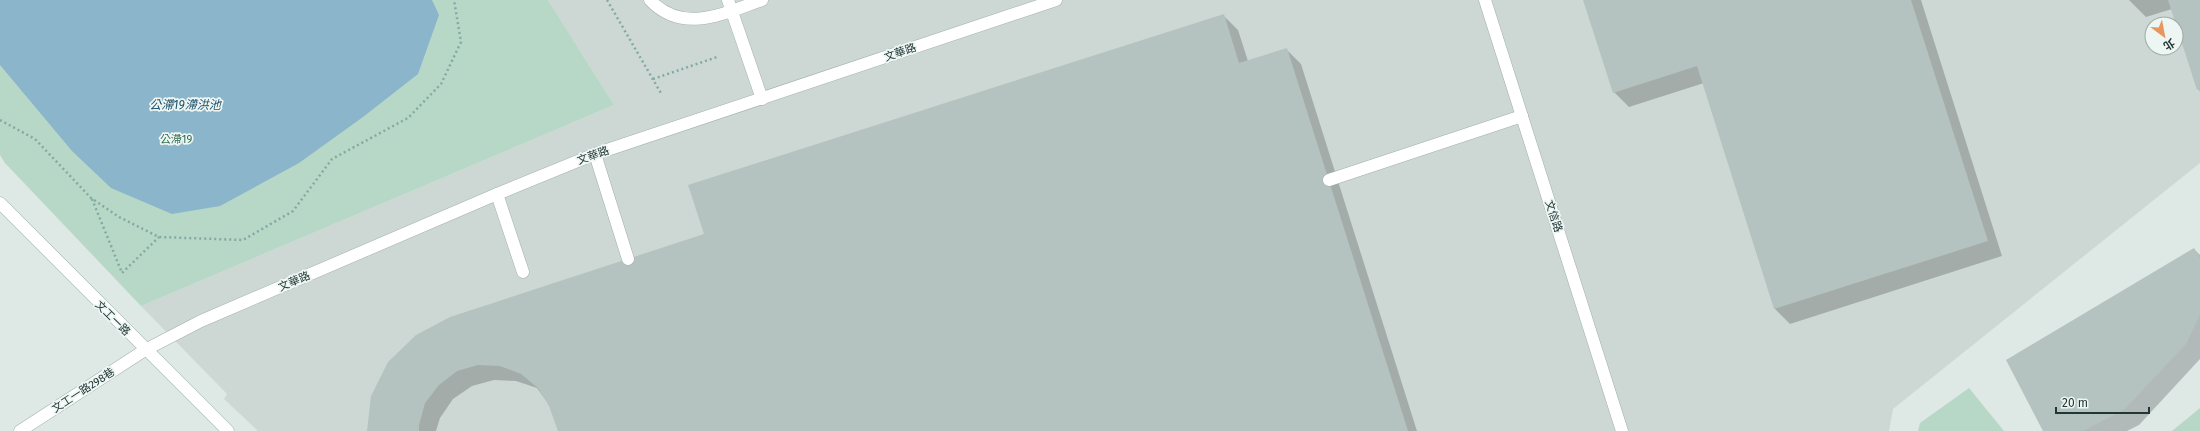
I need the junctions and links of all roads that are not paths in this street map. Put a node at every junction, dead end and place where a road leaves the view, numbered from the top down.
1 (650, 0) edge
2 (762, 0) edge
3 (1056, 0) edge
4 (1485, 0) edge
5 (730, 5) edge
6 (762, 99) junction
7 (1522, 116) junction
8 (595, 154) junction
9 (1329, 180) dead end
10 (497, 194) junction
11 (0, 203) edge
12 (628, 259) dead end
13 (523, 272) dead end
14 (145, 350) junction
15 (20, 431) edge
16 (228, 431) edge
17 (1622, 431) edge

1 - 5 street
2 - 5 street
3 - 6 street, 文華路
4 - 7 street, 文信路
5 - 6 street
6 - 8 street, 文華路
7 - 9 street
7 - 17 street, 文信路
8 - 10 street, 文華路
8 - 12 street
10 - 13 street
10 - 14 street, 文華路
11 - 14 street, 文工一路
14 - 15 street, 文工一路298巷
14 - 16 street, 文工一路

